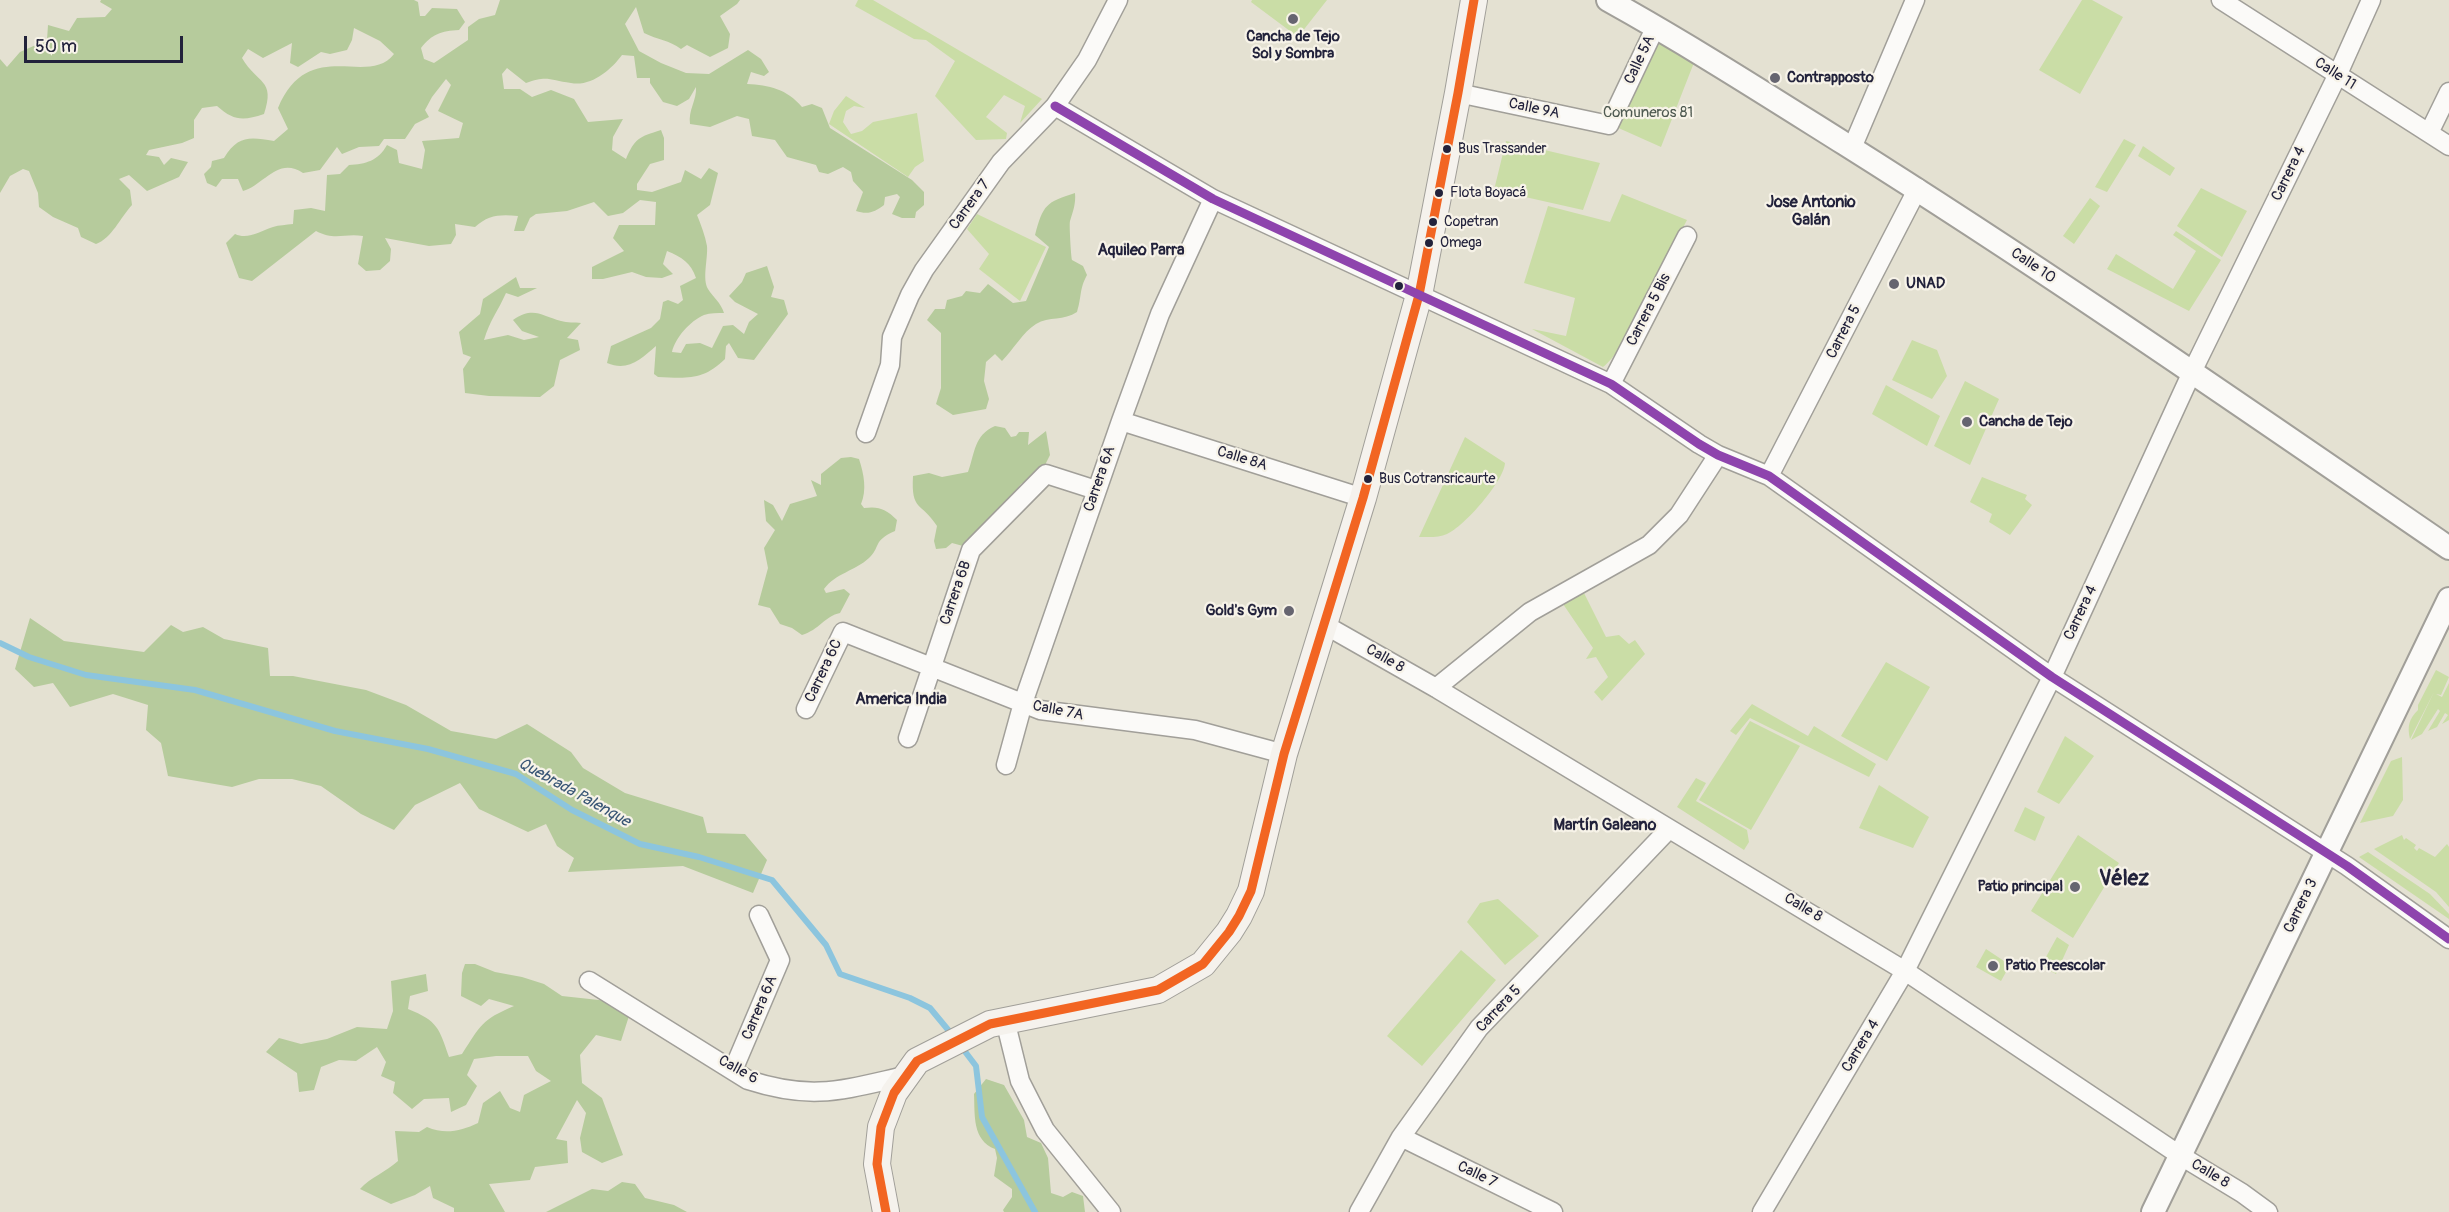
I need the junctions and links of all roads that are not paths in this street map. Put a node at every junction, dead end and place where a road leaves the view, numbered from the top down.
1 (1118, 0) edge
2 (1474, 0) edge
3 (1608, 0) edge
4 (1916, 0) edge
5 (2221, 0) edge
6 (2371, 0) edge
7 (1656, 26) junction
8 (2337, 76) junction
9 (2449, 92) edge
10 (1458, 93) junction
11 (1055, 106) junction
12 (1609, 125) joint
13 (2429, 133) junction
14 (2449, 146) edge
15 (1852, 148) junction
16 (1918, 188) junction
17 (1213, 199) junction
18 (1687, 236) dead end
19 (1419, 296) junction
20 (2192, 372) junction
21 (1611, 384) junction
22 (1120, 421) junction
23 (866, 433) dead end
24 (1718, 455) junction
25 (1769, 476) junction
26 (1096, 490) junction
27 (1364, 498) junction
28 (2449, 548) edge
29 (2449, 599) edge
30 (1325, 625) junction
31 (843, 633) joint
32 (931, 666) junction
33 (2052, 677) junction
34 (1436, 688) junction
35 (1023, 703) junction
36 (806, 709) dead end
37 (908, 738) dead end
38 (1284, 754) junction
39 (1006, 765) dead end
40 (1669, 829) junction
41 (2326, 853) junction
42 (759, 915) dead end
43 (2449, 939) edge
44 (1905, 971) junction
45 (589, 981) dead end
46 (994, 1023) junction
47 (734, 1068) junction
48 (905, 1076) junction
49 (1401, 1137) junction
50 (2181, 1156) junction
51 (886, 1212) edge
52 (1111, 1212) edge
53 (1359, 1212) edge
54 (1553, 1212) edge
55 (1762, 1212) edge
56 (2153, 1212) edge
57 (2268, 1212) edge

1 - 11 street, Carrera 7
2 - 10 main road
3 - 7 street, Calle 10
4 - 15 street
5 - 8 street, Calle 11
6 - 8 street, Carrera 4
7 - 12 street, Calle 5A
7 - 15 street, Calle 10
8 - 13 street, Calle 11
8 - 20 street, Carrera 4
9 - 13 street
10 - 12 street, Calle 9A
10 - 19 main road
11 - 17 street
11 - 23 street, Carrera 7
13 - 14 street, Calle 11
15 - 16 street, Calle 10
16 - 20 street, Calle 10
16 - 25 street, Carrera 5
17 - 19 street
17 - 22 street, Carrera 6A
18 - 21 street, Carrera 5 Bis
19 - 21 street
19 - 27 main road
20 - 28 street, Calle 10
20 - 33 street, Carrera 4
21 - 24 street
22 - 26 street, Carrera 6A
22 - 27 street, Calle 8A
24 - 25 street
24 - 34 street
25 - 33 street
26 - 32 street, Carrera 6B
26 - 35 street, Carrera 6A
27 - 30 main road
29 - 41 street, Carrera 3
30 - 34 street, Calle 8
30 - 38 main road
31 - 32 street, Calle 7A
31 - 36 street, Carrera 6C
32 - 35 street, Calle 7A
32 - 37 street, Carrera 6B
33 - 41 street
33 - 44 street, Carrera 4
34 - 40 street, Calle 8
35 - 38 street, Calle 7A
35 - 39 street, Carrera 6A
38 - 46 main road
40 - 44 street, Calle 8
40 - 49 street, Carrera 5
41 - 43 street
41 - 50 street, Carrera 3
42 - 47 street, Carrera 6A
44 - 50 street, Calle 8
44 - 55 street, Carrera 4
45 - 47 street, Calle 6
46 - 48 main road
46 - 52 street
47 - 48 street, Calle 6
48 - 51 main road
49 - 53 street, Carrera 5
49 - 54 street, Calle 7
50 - 56 street, Carrera 3
50 - 57 street, Calle 8

